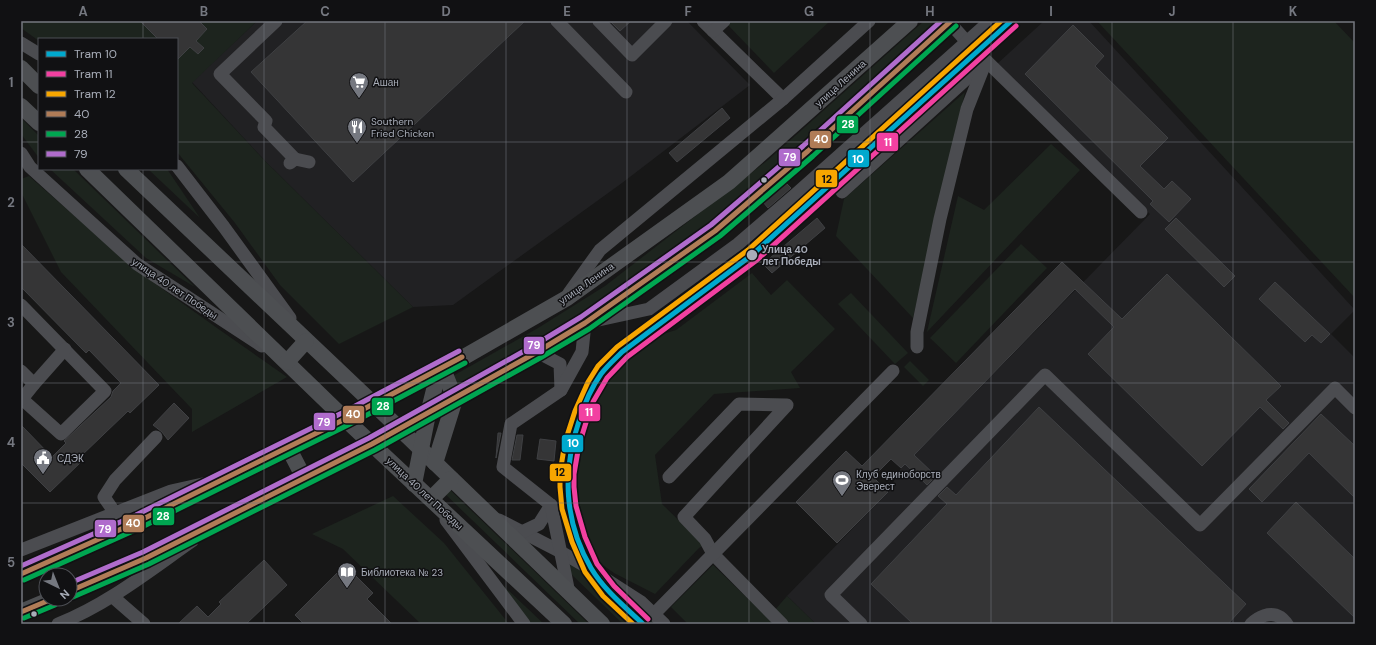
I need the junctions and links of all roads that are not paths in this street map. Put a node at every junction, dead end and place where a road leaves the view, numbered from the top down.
1 (276, 21) edge
2 (557, 21) edge
3 (598, 21) edge
4 (666, 21) edge
5 (703, 21) edge
6 (724, 21) edge
7 (869, 21) edge
8 (910, 21) edge
9 (950, 21) edge
10 (990, 21) edge
11 (714, 31) junction
12 (968, 42) junction
13 (21, 44) edge
14 (38, 53) edge
15 (986, 61) junction
16 (21, 68) edge
17 (38, 85) edge
18 (626, 92) dead end
19 (783, 99) junction
20 (21, 106) edge
21 (38, 122) edge
22 (21, 154) edge
23 (309, 162) dead end
24 (178, 167) edge
25 (88, 170) edge
26 (127, 170) edge
27 (25, 171) edge
28 (842, 192) dead end
29 (1141, 212) dead end
30 (566, 298) junction
31 (21, 306) edge
32 (585, 323) junction
33 (306, 341) junction
34 (917, 347) dead end
35 (65, 349) junction
36 (538, 352) junction
37 (287, 362) junction
38 (441, 369) junction
39 (21, 371) edge
40 (893, 371) dead end
41 (34, 384) junction
42 (561, 390) junction
43 (455, 399) junction
44 (22, 400) edge
45 (373, 404) junction
46 (1355, 408) edge
47 (428, 414) junction
48 (345, 419) junction
49 (400, 429) junction
50 (156, 437) dead end
51 (372, 444) junction
52 (288, 447) junction
53 (421, 450) junction
54 (435, 463) junction
55 (668, 477) dead end
56 (304, 478) junction
57 (451, 479) junction
58 (220, 481) junction
59 (414, 484) junction
60 (431, 499) junction
61 (550, 505) junction
62 (115, 513) junction
63 (488, 515) junction
64 (221, 520) junction
65 (522, 532) junction
66 (21, 550) edge
67 (561, 552) junction
68 (713, 554) junction
69 (21, 574) edge
70 (78, 588) edge
71 (569, 593) junction
72 (113, 596) junction
73 (38, 605) edge
74 (21, 612) edge
75 (654, 614) junction
76 (140, 623) edge
77 (58, 624) edge
78 (524, 624) edge
79 (564, 624) edge
80 (602, 624) edge
81 (664, 624) edge
82 (782, 624) edge
83 (861, 624) edge
84 (1251, 624) edge
85 (1287, 624) edge

1 - 23 street
2 - 18 street
3 - 4 street
5 - 11 street
6 - 11 street
7 - 19 street
8 - 30 main road, улица Ленина
9 - 12 street
9 - 32 main road
10 - 12 street
11 - 19 street
12 - 15 street
12 - 32 street
13 - 14 street
15 - 28 street
15 - 29 street
15 - 34 street
16 - 17 main road
19 - 30 street
20 - 21 main road
22 - 27 street, улица 40 лет Победы
24 - 33 street
25 - 37 main road, улица 40 лет Победы
26 - 33 main road
27 - 37 street, улица 40 лет Победы
30 - 38 main road, улица Ленина
31 - 35 street
32 - 36 main road
32 - 42 street
33 - 37 main road
33 - 45 main road
35 - 41 street
35 - 44 street
36 - 42 street
36 - 43 main road
37 - 48 main road, улица 40 лет Победы
38 - 43 main road
38 - 45 main road, улица Ленина
38 - 47 main road
39 - 41 street
40 - 68 street
41 - 44 street
42 - 61 street
43 - 47 main road
43 - 54 main road
45 - 48 main road, улица Ленина
45 - 49 main road
46 - 83 street
47 - 49 main road
47 - 53 main road
48 - 51 main road, улица 40 лет Победы
48 - 52 main road, улица Ленина
49 - 51 main road
49 - 53 main road
50 - 62 street
51 - 56 main road
51 - 59 main road, улица 40 лет Победы
52 - 56 main road
52 - 58 main road, улица Ленина
53 - 54 main road
53 - 59 main road
54 - 57 main road
55 - 68 street
56 - 64 main road
57 - 60 main road
57 - 63 main road
58 - 62 street, улица Ленина
58 - 69 main road, улица Ленина
59 - 60 main road, улица 40 лет Победы
60 - 78 street, улица 40 лет Победы
60 - 79 main road, улица 40 лет Победы
61 - 65 street
61 - 67 street
62 - 66 street, улица Ленина
63 - 65 street
63 - 71 main road
64 - 70 main road
64 - 72 street
65 - 67 street
67 - 71 street
67 - 75 street
68 - 75 street
68 - 82 street
71 - 80 main road
72 - 76 street
72 - 77 street
73 - 74 main road
75 - 81 street
84 - 85 street

